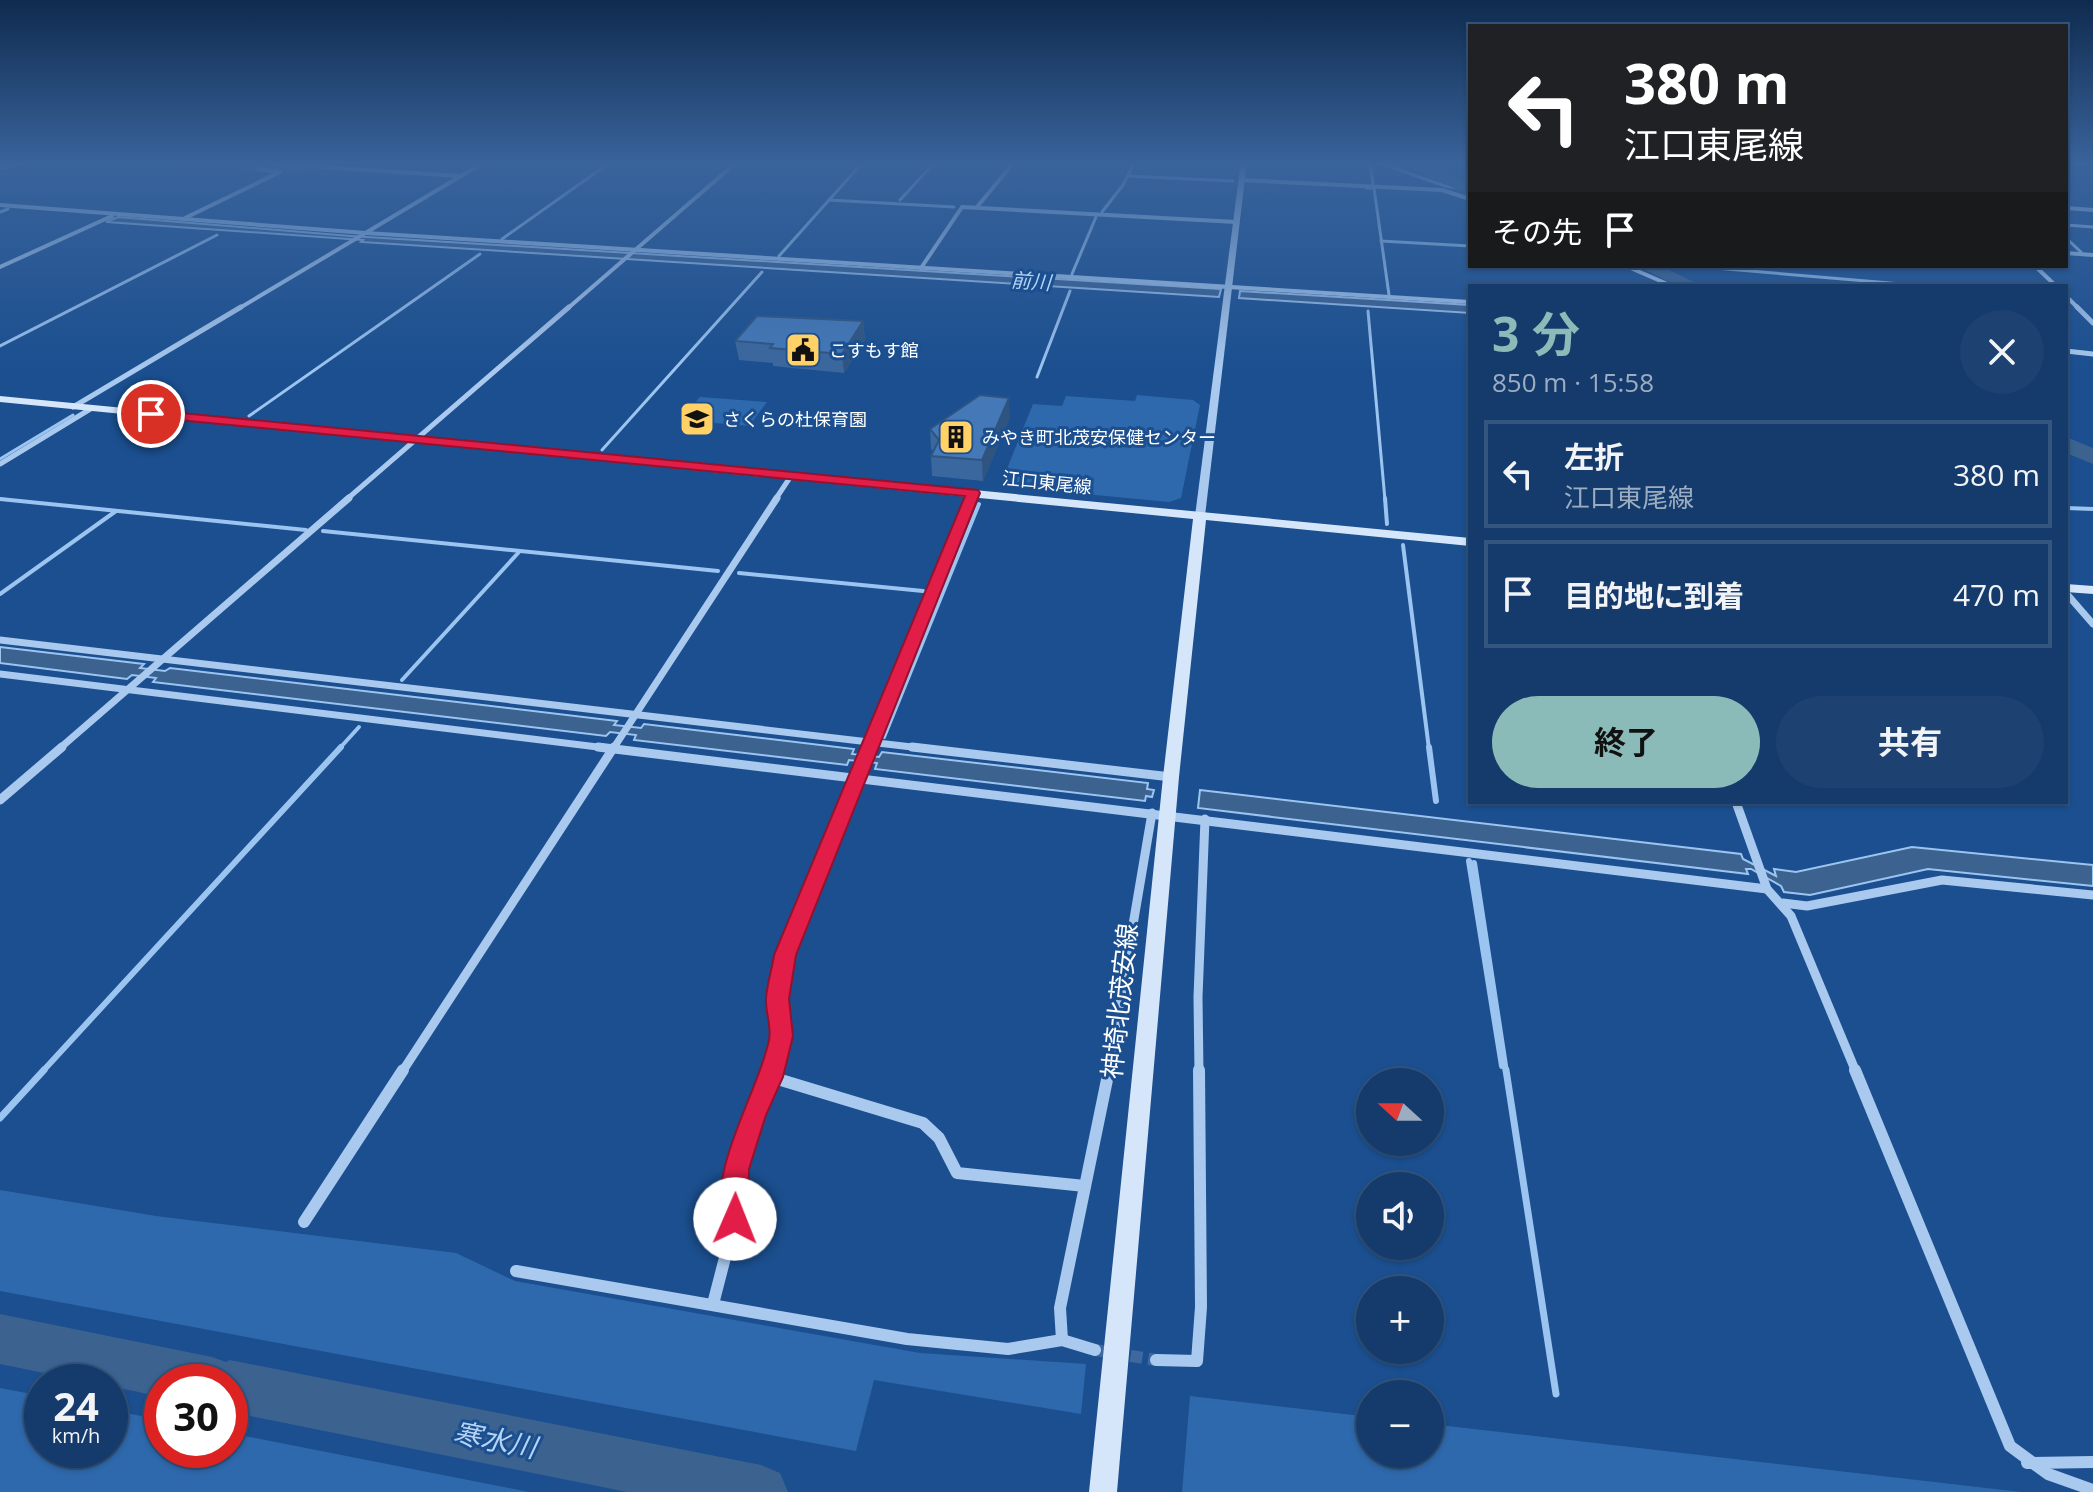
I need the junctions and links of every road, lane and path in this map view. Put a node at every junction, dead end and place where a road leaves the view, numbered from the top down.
1 (80, 231) edge
2 (304, 231) edge
3 (369, 231) edge
4 (657, 231) edge
5 (946, 231) edge
6 (1235, 231) edge
7 (360, 236) junction
8 (2068, 253) edge
9 (630, 254) junction
10 (2093, 255) edge
11 (0, 267) edge
12 (921, 268) junction
13 (1631, 268) edge
14 (2037, 268) edge
15 (1667, 284) edge
16 (2054, 284) edge
17 (1231, 287) junction
18 (2068, 298) edge
19 (1468, 302) edge
20 (2093, 323) edge
21 (2068, 351) edge
22 (2093, 354) edge
23 (0, 399) edge
24 (73, 407) junction
25 (92, 408) junction
26 (417, 440) junction
27 (0, 464) edge
28 (791, 476) junction
29 (973, 493) junction
30 (1200, 516) junction
31 (1468, 542) edge
32 (2068, 590) edge
33 (2093, 590) edge
34 (2068, 593) edge
35 (2093, 624) edge
36 (0, 640) edge
37 (164, 660) junction
38 (0, 674) edge
39 (129, 690) junction
40 (634, 715) junction
41 (870, 742) junction
42 (613, 748) junction
43 (856, 777) junction
44 (1171, 777) junction
45 (0, 800) edge
46 (1737, 804) edge
47 (1160, 814) junction
48 (1205, 819) junction
49 (1765, 883) junction
50 (2093, 895) edge
51 (1783, 903) junction
52 (771, 1077) junction
53 (1085, 1186) junction
54 (304, 1222) dead end
55 (516, 1271) dead end
56 (713, 1304) junction
57 (1062, 1340) junction
58 (1095, 1350) tunnel mouth
59 (1156, 1360) tunnel mouth
60 (2093, 1462) edge
61 (2026, 1463) junction
62 (2093, 1490) edge
63 (1103, 1492) edge

1 - 11 street
2 - 7 street
3 - 7 street
4 - 9 street
5 - 12 street
6 - 17 street
7 - 9 street
7 - 24 street
8 - 10 street
9 - 12 street
9 - 26 street
12 - 17 street
13 - 15 street
14 - 16 street
17 - 19 street
17 - 30 street
18 - 20 street
21 - 22 street
23 - 24 main road, 江口東尾線
24 - 25 main road, 江口東尾線
25 - 26 main road, 江口東尾線
25 - 27 street
26 - 28 main road, 江口東尾線
26 - 37 street
28 - 29 main road, 江口東尾線
28 - 40 street
29 - 30 main road, 江口東尾線
29 - 41 street
30 - 31 main road, 江口東尾線
30 - 44 main road, 神埼北茂安線
32 - 33 main road
34 - 35 street
36 - 37 street
37 - 39 street
37 - 40 street
38 - 39 street
39 - 42 street
39 - 45 street
40 - 41 street
40 - 42 street
41 - 43 street
41 - 44 street
42 - 43 street
42 - 54 street
43 - 47 street
43 - 52 street
44 - 47 main road, 神埼北茂安線
46 - 49 street
47 - 48 street
47 - 53 street
47 - 63 main road, 神埼北茂安線
48 - 49 street
48 - 59 street
49 - 51 street
50 - 51 street
51 - 61 street
52 - 53 street
52 - 56 street
53 - 57 street
55 - 56 street
56 - 57 street
57 - 58 street
60 - 61 street
61 - 62 street

